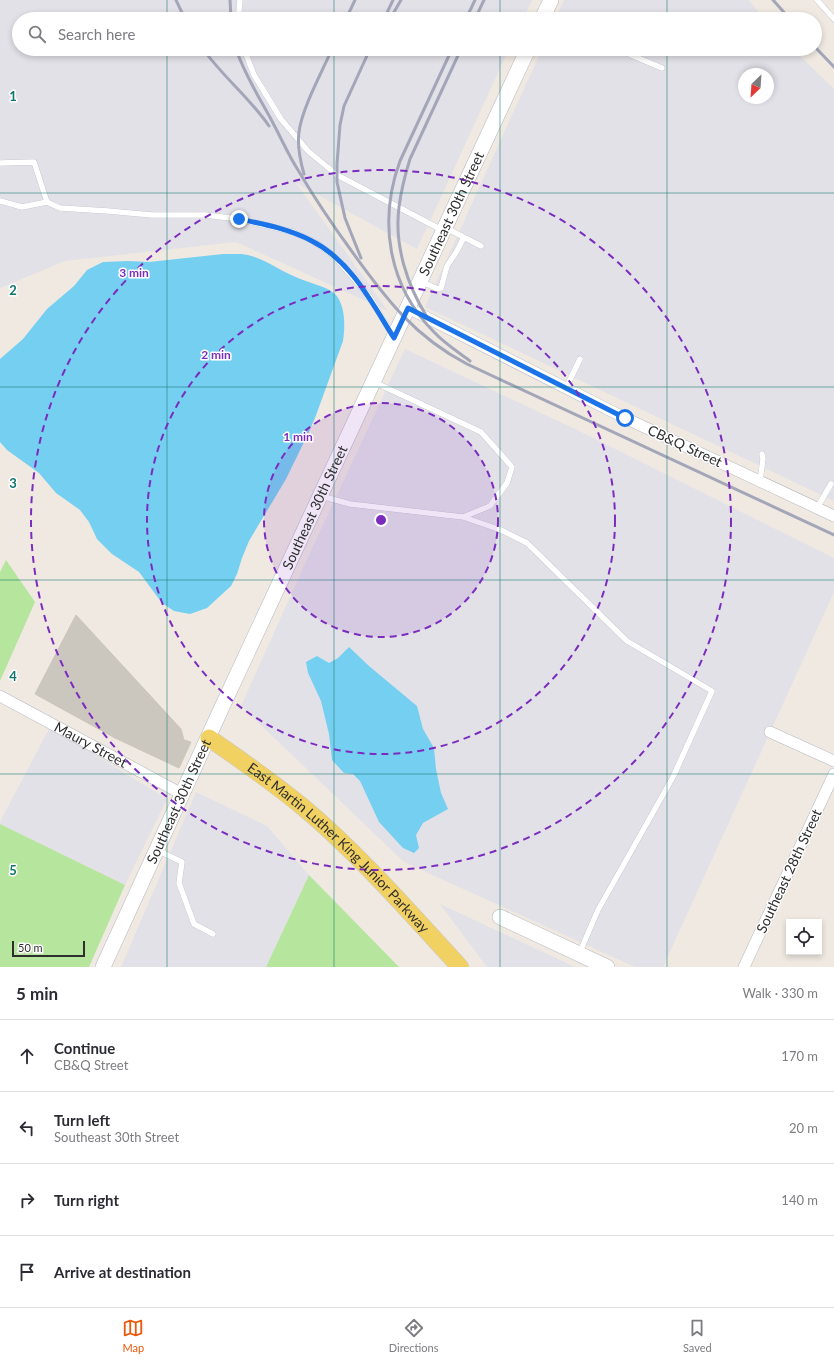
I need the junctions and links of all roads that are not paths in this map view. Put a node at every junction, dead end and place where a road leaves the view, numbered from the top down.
1 (240, 0) edge
2 (550, 0) edge
3 (817, 0) edge
4 (238, 12) edge
5 (547, 12) edge
6 (834, 19) edge
7 (247, 56) edge
8 (525, 56) edge
9 (634, 56) edge
10 (662, 68) dead end
11 (0, 163) edge
12 (0, 201) edge
13 (47, 202) junction
14 (444, 230) junction
15 (464, 237) junction
16 (481, 246) dead end
17 (421, 281) junction
18 (408, 308) junction
19 (394, 338) junction
20 (580, 359) dead end
21 (374, 382) junction
22 (566, 388) junction
23 (762, 454) dead end
24 (760, 481) junction
25 (831, 484) dead end
26 (321, 496) junction
27 (817, 508) junction
28 (834, 516) edge
29 (463, 517) junction
30 (0, 696) edge
31 (770, 732) dead end
32 (209, 738) junction
33 (834, 762) edge
34 (834, 774) edge
35 (182, 794) junction
36 (156, 850) junction
37 (500, 917) dead end
38 (214, 934) dead end
39 (579, 954) junction
40 (103, 967) edge
41 (460, 967) edge
42 (607, 967) edge
43 (744, 967) edge

1 - 4 lane
2 - 5 main road
3 - 6 lane
7 - 14 lane
8 - 14 main road, Southeast 30th Street
9 - 10 lane
11 - 13 lane
12 - 13 lane
13 - 19 lane
14 - 15 lane
14 - 17 main road, Southeast 30th Street
15 - 16 lane
15 - 17 lane
17 - 18 main road, Southeast 30th Street
18 - 19 main road, Southeast 30th Street
18 - 22 street, CB&Q Street
19 - 21 main road, Southeast 30th Street
20 - 22 lane
21 - 26 main road, Southeast 30th Street
21 - 29 lane
22 - 24 street, CB&Q Street
23 - 24 lane
24 - 27 street, CB&Q Street
25 - 27 lane
26 - 29 lane
26 - 32 main road, Southeast 30th Street
27 - 28 street, CB&Q Street
29 - 39 lane
30 - 35 street, Maury Street
31 - 33 street
32 - 35 main road, Southeast 30th Street
32 - 41 main road, East Martin Luther King Junior Parkway
34 - 43 street, Southeast 28th Street
35 - 36 main road, Southeast 30th Street
36 - 38 lane
36 - 40 main road, Southeast 30th Street
37 - 39 main road
39 - 42 main road

